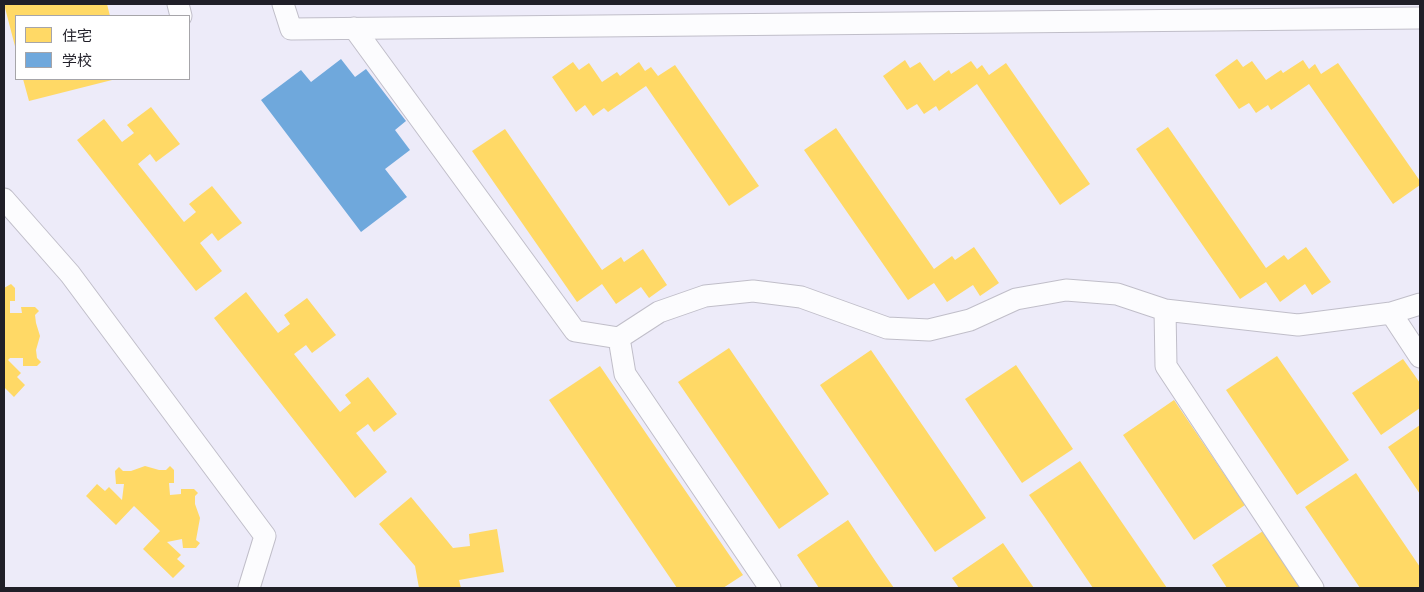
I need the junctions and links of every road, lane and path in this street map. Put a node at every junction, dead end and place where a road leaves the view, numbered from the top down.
1 (283, 4) edge
2 (1420, 18) edge
3 (354, 28) junction
4 (4, 199) edge
5 (1420, 304) edge
6 (1165, 310) junction
7 (1391, 314) junction
8 (619, 338) junction
9 (1420, 357) edge
10 (249, 588) edge
11 (770, 588) edge
12 (1313, 588) edge

1 - 3 lane
2 - 3 lane
3 - 8 lane
4 - 10 lane
5 - 7 lane
6 - 7 lane
6 - 8 lane
6 - 12 lane
7 - 9 lane
8 - 11 lane

